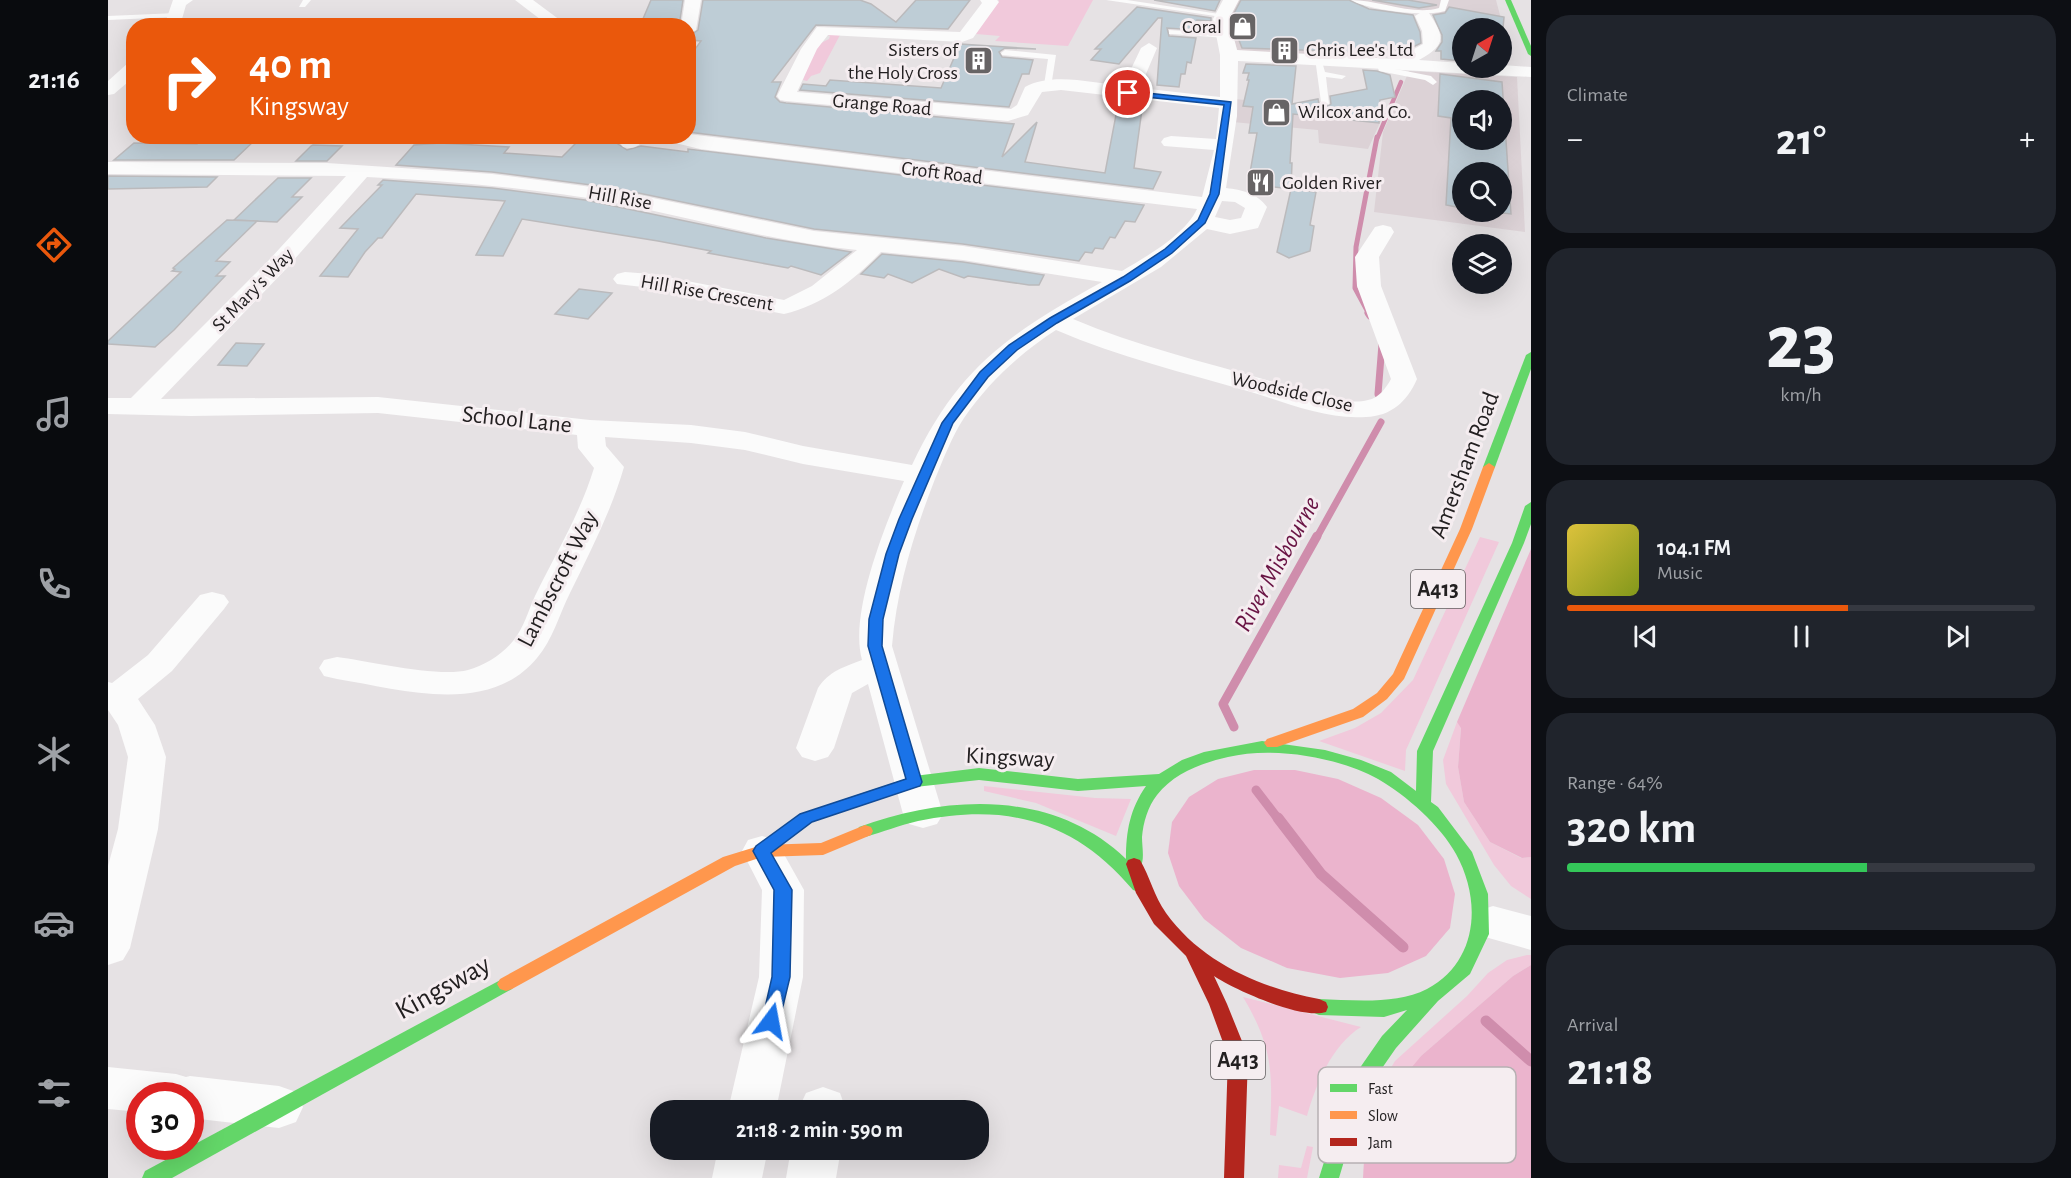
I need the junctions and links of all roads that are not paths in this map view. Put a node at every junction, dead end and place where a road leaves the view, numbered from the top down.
1 (185, 0) edge
2 (523, 0) edge
3 (693, 0) edge
4 (988, 0) edge
5 (1110, 0) edge
6 (1355, 0) edge
7 (1445, 0) edge
8 (1508, 0) edge
9 (1204, 4) dead end
10 (1226, 7) edge
11 (1423, 16) dead end
12 (108, 18) edge
13 (174, 18) edge
14 (549, 18) edge
15 (690, 18) edge
16 (126, 19) edge
17 (1172, 32) dead end
18 (1227, 45) junction
19 (1149, 48) dead end
20 (1005, 53) dead end
21 (1531, 54) edge
22 (1379, 64) junction
23 (1398, 65) junction
24 (108, 67) edge
25 (1320, 67) junction
26 (126, 68) edge
27 (1531, 72) edge
28 (126, 74) edge
29 (1342, 76) dead end
30 (1433, 82) dead end
31 (1048, 85) junction
32 (108, 90) edge
33 (1128, 93) junction
34 (1326, 102) dead end
35 (1228, 103) junction
36 (1172, 119) dead end
37 (696, 141) edge
38 (1223, 145) junction
39 (108, 168) edge
40 (362, 171) junction
41 (1209, 206) junction
42 (1383, 232) dead end
43 (875, 245) junction
44 (625, 279) dead end
45 (1126, 279) junction
46 (1053, 320) junction
47 (1531, 355) edge
48 (140, 405) junction
49 (108, 406) edge
50 (590, 428) junction
51 (922, 477) junction
52 (1531, 506) edge
53 (212, 602) dead end
54 (880, 666) junction
55 (337, 668) dead end
56 (113, 696) edge
57 (1262, 746) junction
58 (815, 748) dead end
59 (1163, 779) junction
60 (919, 798) junction
61 (1424, 800) junction
62 (762, 851) junction
63 (1139, 885) junction
64 (1512, 928) edge
65 (108, 948) edge
66 (1192, 952) junction
67 (1430, 998) junction
68 (1372, 1067) edge
69 (108, 1088) edge
70 (126, 1090) edge
71 (204, 1098) edge
72 (754, 1100) edge
73 (279, 1107) junction
74 (741, 1160) edge
75 (814, 1160) edge
76 (1333, 1163) edge
77 (152, 1178) edge
78 (737, 1178) edge
79 (811, 1178) edge
80 (1234, 1178) edge
81 (1329, 1178) edge

1 - 13 street
2 - 14 street
3 - 15 street
4 - 31 street, Grange Road
5 - 10 lane
6 - 7 lane
8 - 21 main road
9 - 10 lane
10 - 18 street
11 - 23 street
12 - 16 lane
17 - 18 lane
18 - 25 street
18 - 35 street
19 - 33 street
20 - 31 lane
22 - 23 street
22 - 25 street
22 - 30 lane
23 - 27 street
24 - 26 street
25 - 29 lane
25 - 34 lane
28 - 32 street
31 - 33 street
33 - 35 street
35 - 38 street
36 - 38 street
37 - 41 street, Croft Road
38 - 41 street
39 - 40 street, Hill Rise
40 - 43 street, Hill Rise
40 - 48 street, St Mary's Way
41 - 45 street
42 - 46 street, Woodside Close
43 - 44 street, Hill Rise Crescent
43 - 45 street, Hill Rise
45 - 46 street
46 - 51 street
47 - 57 main road, Amersham Road / A413
48 - 49 street, School Lane
48 - 50 street, School Lane
50 - 51 street, School Lane
50 - 55 street, Lambscroft Way
51 - 54 street
52 - 61 main road, A413
53 - 56 street
54 - 58 street
54 - 60 street
56 - 65 street
57 - 59 main road
57 - 61 main road
59 - 60 main road, Kingsway
59 - 63 main road
60 - 62 main road, Kingsway
60 - 62 main road, Kingsway
60 - 63 main road, Kingsway
61 - 64 main road
62 - 72 street
62 - 73 main road, Kingsway
63 - 66 main road
64 - 67 main road
66 - 67 main road
66 - 80 main road, A413
67 - 68 main road
69 - 70 street
71 - 73 street
73 - 77 main road, Kingsway
74 - 78 street
75 - 79 street
76 - 81 main road

